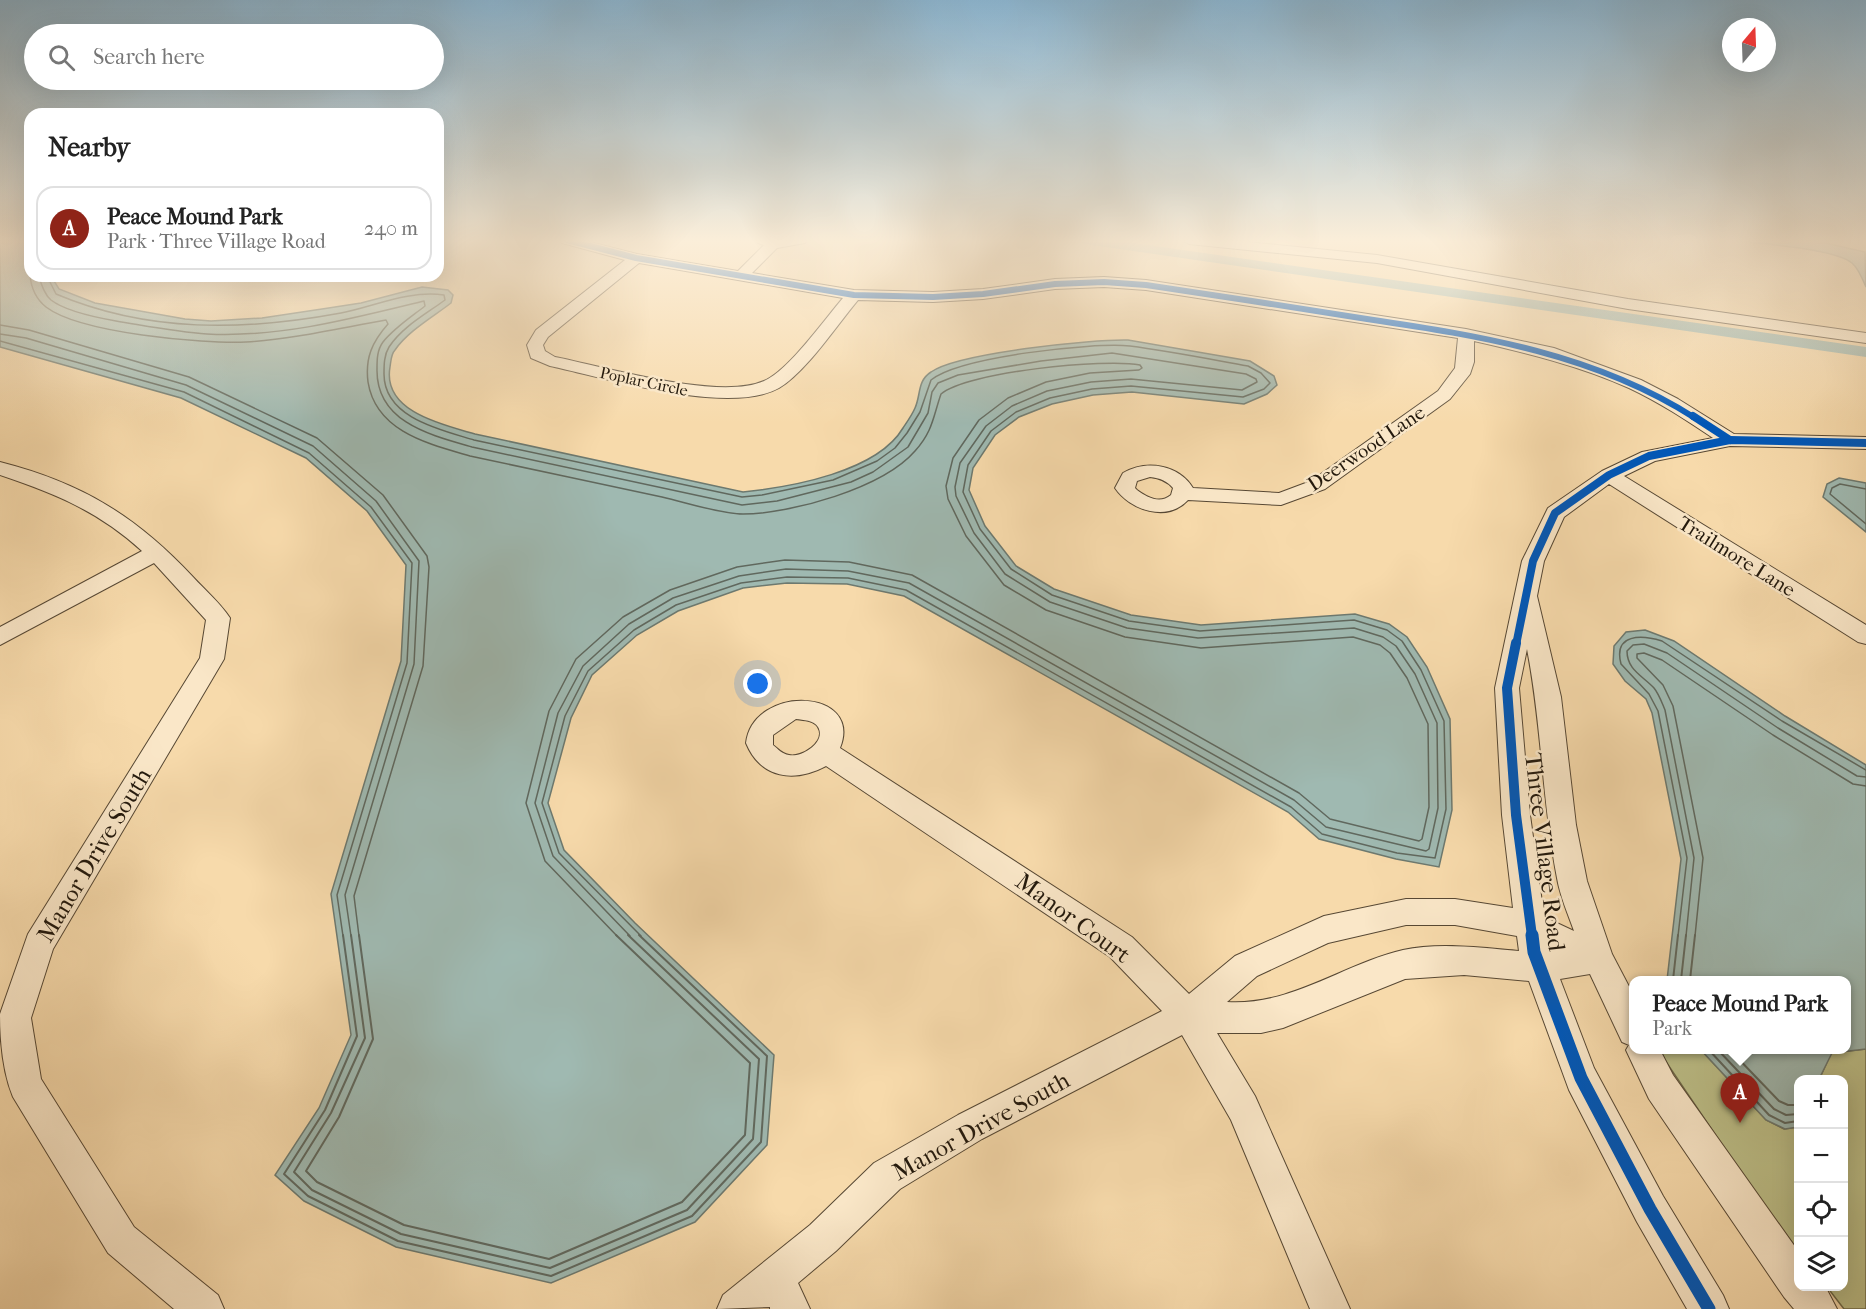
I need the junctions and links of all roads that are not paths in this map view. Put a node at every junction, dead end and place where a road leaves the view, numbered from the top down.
1 (583, 301) edge
2 (849, 301) edge
3 (1254, 301) edge
4 (1612, 301) edge
5 (1466, 334) junction
6 (1866, 338) edge
7 (1730, 440) junction
8 (1866, 443) edge
9 (0, 468) edge
10 (1609, 475) junction
11 (1183, 494) dead end
12 (157, 552) junction
13 (1526, 588) junction
14 (1866, 636) edge
15 (0, 637) edge
16 (826, 752) dead end
17 (1531, 925) junction
18 (1598, 958) junction
19 (1540, 968) junction
20 (1188, 1015) junction
21 (1629, 1021) edge
22 (1645, 1054) edge
23 (1794, 1276) edge
24 (1804, 1291) edge
25 (783, 1293) edge
26 (204, 1309) edge
27 (737, 1309) edge
28 (1330, 1309) edge
29 (1709, 1309) edge
30 (1817, 1309) edge

1 - 2 street, Poplar Circle
3 - 5 street
4 - 6 street
5 - 7 street
5 - 11 street, Deerwood Lane
7 - 8 street, Three Village Road
7 - 10 street, Three Village Road
9 - 12 street, Manor Drive South
10 - 13 street, Three Village Road
10 - 14 street, Trailmore Lane
12 - 15 street
12 - 26 street, Manor Drive South
13 - 17 street, Three Village Road
13 - 18 street, Three Village Road
16 - 20 street, Manor Court
17 - 18 street, Manor Drive South
17 - 19 street, Three Village Road
17 - 20 street, Manor Drive South
18 - 19 street
18 - 21 street, Three Village Road
19 - 20 street
19 - 29 street, Three Village Road
20 - 25 street, Manor Drive South
20 - 28 street, Manor Court
22 - 23 street
24 - 30 street
25 - 27 street, Manor Drive South

